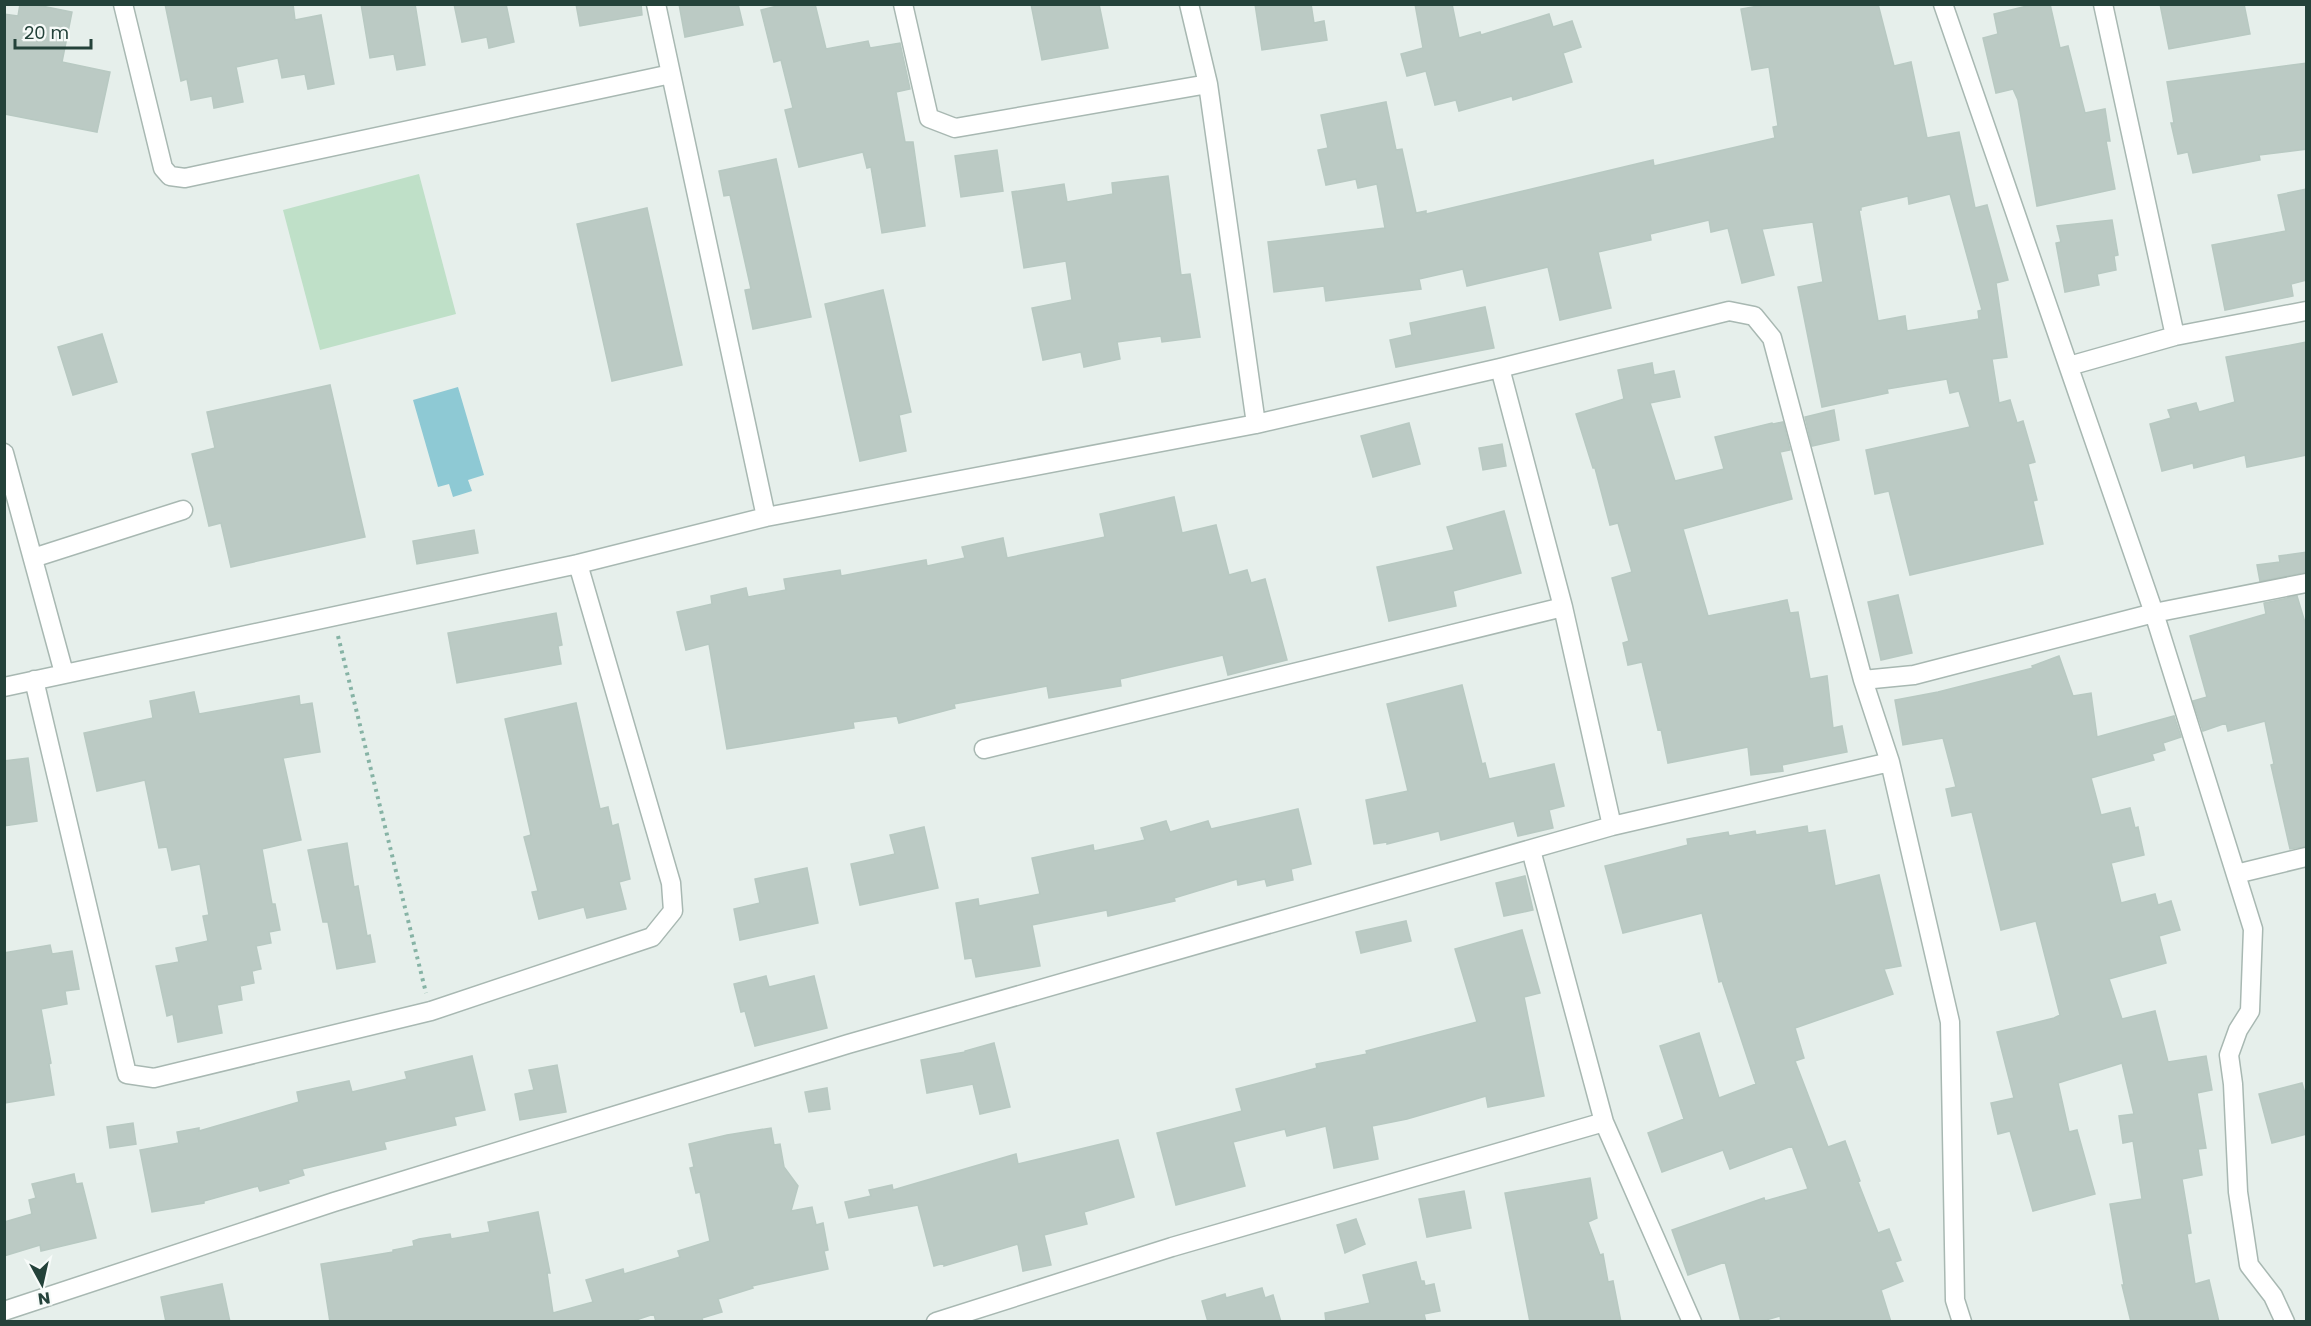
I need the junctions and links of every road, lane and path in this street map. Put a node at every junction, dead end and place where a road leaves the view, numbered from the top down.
1 (123, 4) edge
2 (656, 4) edge
3 (903, 4) edge
4 (1189, 4) edge
5 (1943, 4) edge
6 (2103, 4) edge
7 (671, 74) junction
8 (1208, 84) junction
9 (2307, 311) edge
10 (2175, 336) junction
11 (2069, 366) junction
12 (1500, 368) junction
13 (1256, 424) junction
14 (4, 453) edge
15 (183, 510) dead end
16 (766, 517) junction
17 (33, 558) junction
18 (578, 564) junction
19 (2307, 583) edge
20 (1563, 607) junction
21 (2154, 613) junction
22 (334, 617) junction
23 (64, 673) junction
24 (34, 680) junction
25 (1863, 680) junction
26 (4, 687) edge
27 (984, 749) dead end
28 (1890, 762) junction
29 (1612, 825) junction
30 (1531, 850) junction
31 (2307, 857) edge
32 (2236, 874) junction
33 (431, 1011) junction
34 (1604, 1122) junction
35 (4, 1311) edge
36 (936, 1322) edge
37 (1692, 1322) edge
38 (1962, 1322) edge
39 (2285, 1322) edge

1 - 7 street
2 - 7 street
3 - 8 street
4 - 8 street
5 - 11 street
6 - 10 street
7 - 16 street
8 - 13 street
9 - 10 street
10 - 11 street
11 - 21 street
12 - 13 street
12 - 20 street
12 - 25 street
13 - 16 street
14 - 17 street
15 - 17 street
16 - 18 street
17 - 23 street
18 - 22 street
18 - 33 street
19 - 21 street
20 - 27 street
20 - 29 street
21 - 25 street
21 - 32 street
22 - 23 street
22 - 33 path
23 - 24 street
24 - 26 street
24 - 33 street
25 - 28 street
28 - 29 street
28 - 38 street
29 - 30 street
30 - 34 street
30 - 35 street
31 - 32 street
32 - 39 street
34 - 36 street
34 - 37 street

